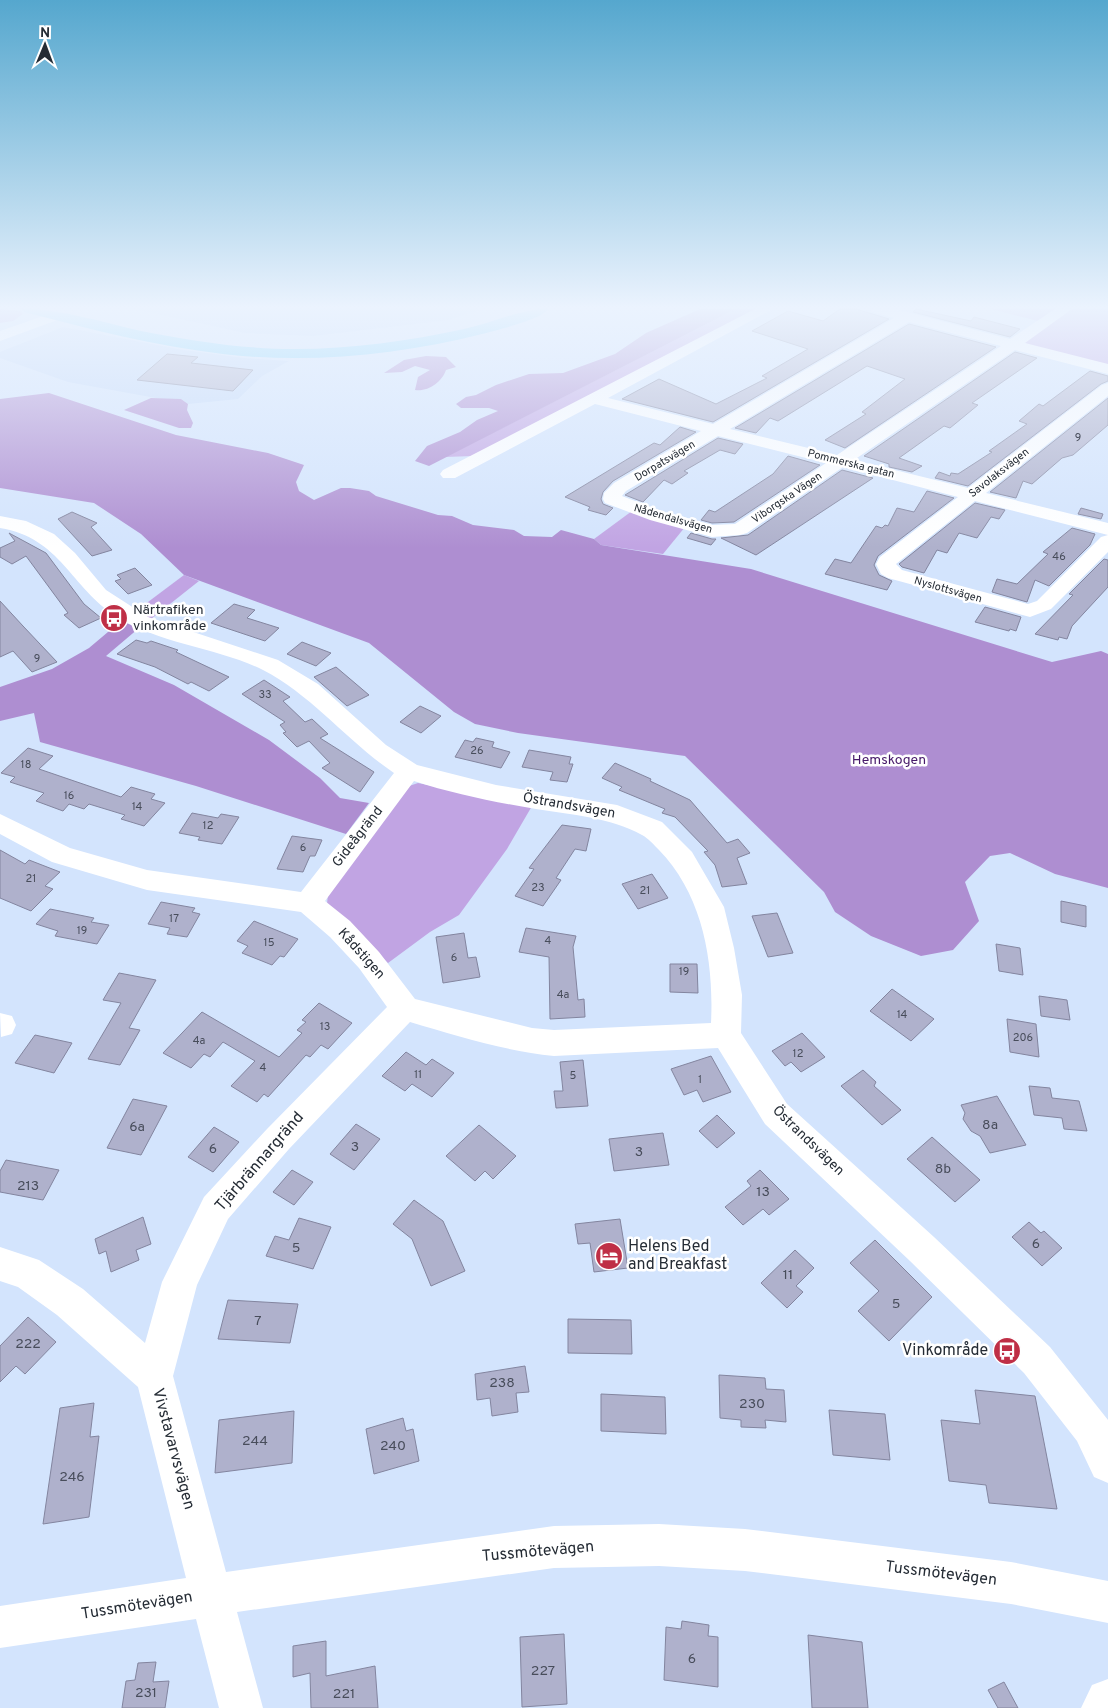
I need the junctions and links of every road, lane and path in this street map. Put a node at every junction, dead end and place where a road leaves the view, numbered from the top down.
1 (611, 389) edge
2 (785, 389) edge
3 (948, 389) edge
4 (1107, 389) edge
5 (593, 398) junction
6 (716, 430) junction
7 (840, 461) junction
8 (449, 474) dead end
9 (971, 495) junction
10 (614, 502) joint
11 (0, 522) edge
12 (1108, 529) edge
13 (731, 531) joint
14 (1108, 542) edge
15 (891, 559) joint
16 (1024, 611) joint
17 (408, 771) junction
18 (0, 823) edge
19 (308, 903) junction
20 (405, 1008) junction
21 (726, 1036) junction
22 (0, 1264) edge
23 (154, 1376) junction
24 (1108, 1463) edge
25 (212, 1595) junction
26 (1108, 1602) edge
27 (0, 1627) edge
28 (1108, 1701) edge
29 (240, 1708) edge
30 (1103, 1708) edge

1 - 5 street
2 - 6 street, Dorpatsvägen
3 - 7 street, Viborgska Vägen
4 - 9 street, Savolaksvägen
5 - 6 street, Pommerska gatan
5 - 8 street
6 - 7 street, Pommerska gatan
6 - 10 street, Dorpatsvägen
7 - 9 street, Pommerska gatan
7 - 13 street, Viborgska Vägen
9 - 12 street, Pommerska gatan
9 - 15 street, Savolaksvägen
10 - 13 street, Nådendalsvägen
11 - 17 street, Östrandsvägen
14 - 16 street
15 - 16 street, Nyslottsvägen
17 - 19 street, Gideågränd
17 - 21 street, Östrandsvägen
18 - 19 street
19 - 20 street, Kådstigen
20 - 21 street
20 - 23 street, Tjärbrännargränd
21 - 24 street, Östrandsvägen
22 - 23 street, Vivstavarvsvägen
23 - 25 street, Vivstavarvsvägen
25 - 26 street, Tussmötevägen
25 - 27 street, Tussmötevägen
25 - 29 street, Vivstavarvsvägen
28 - 30 street

